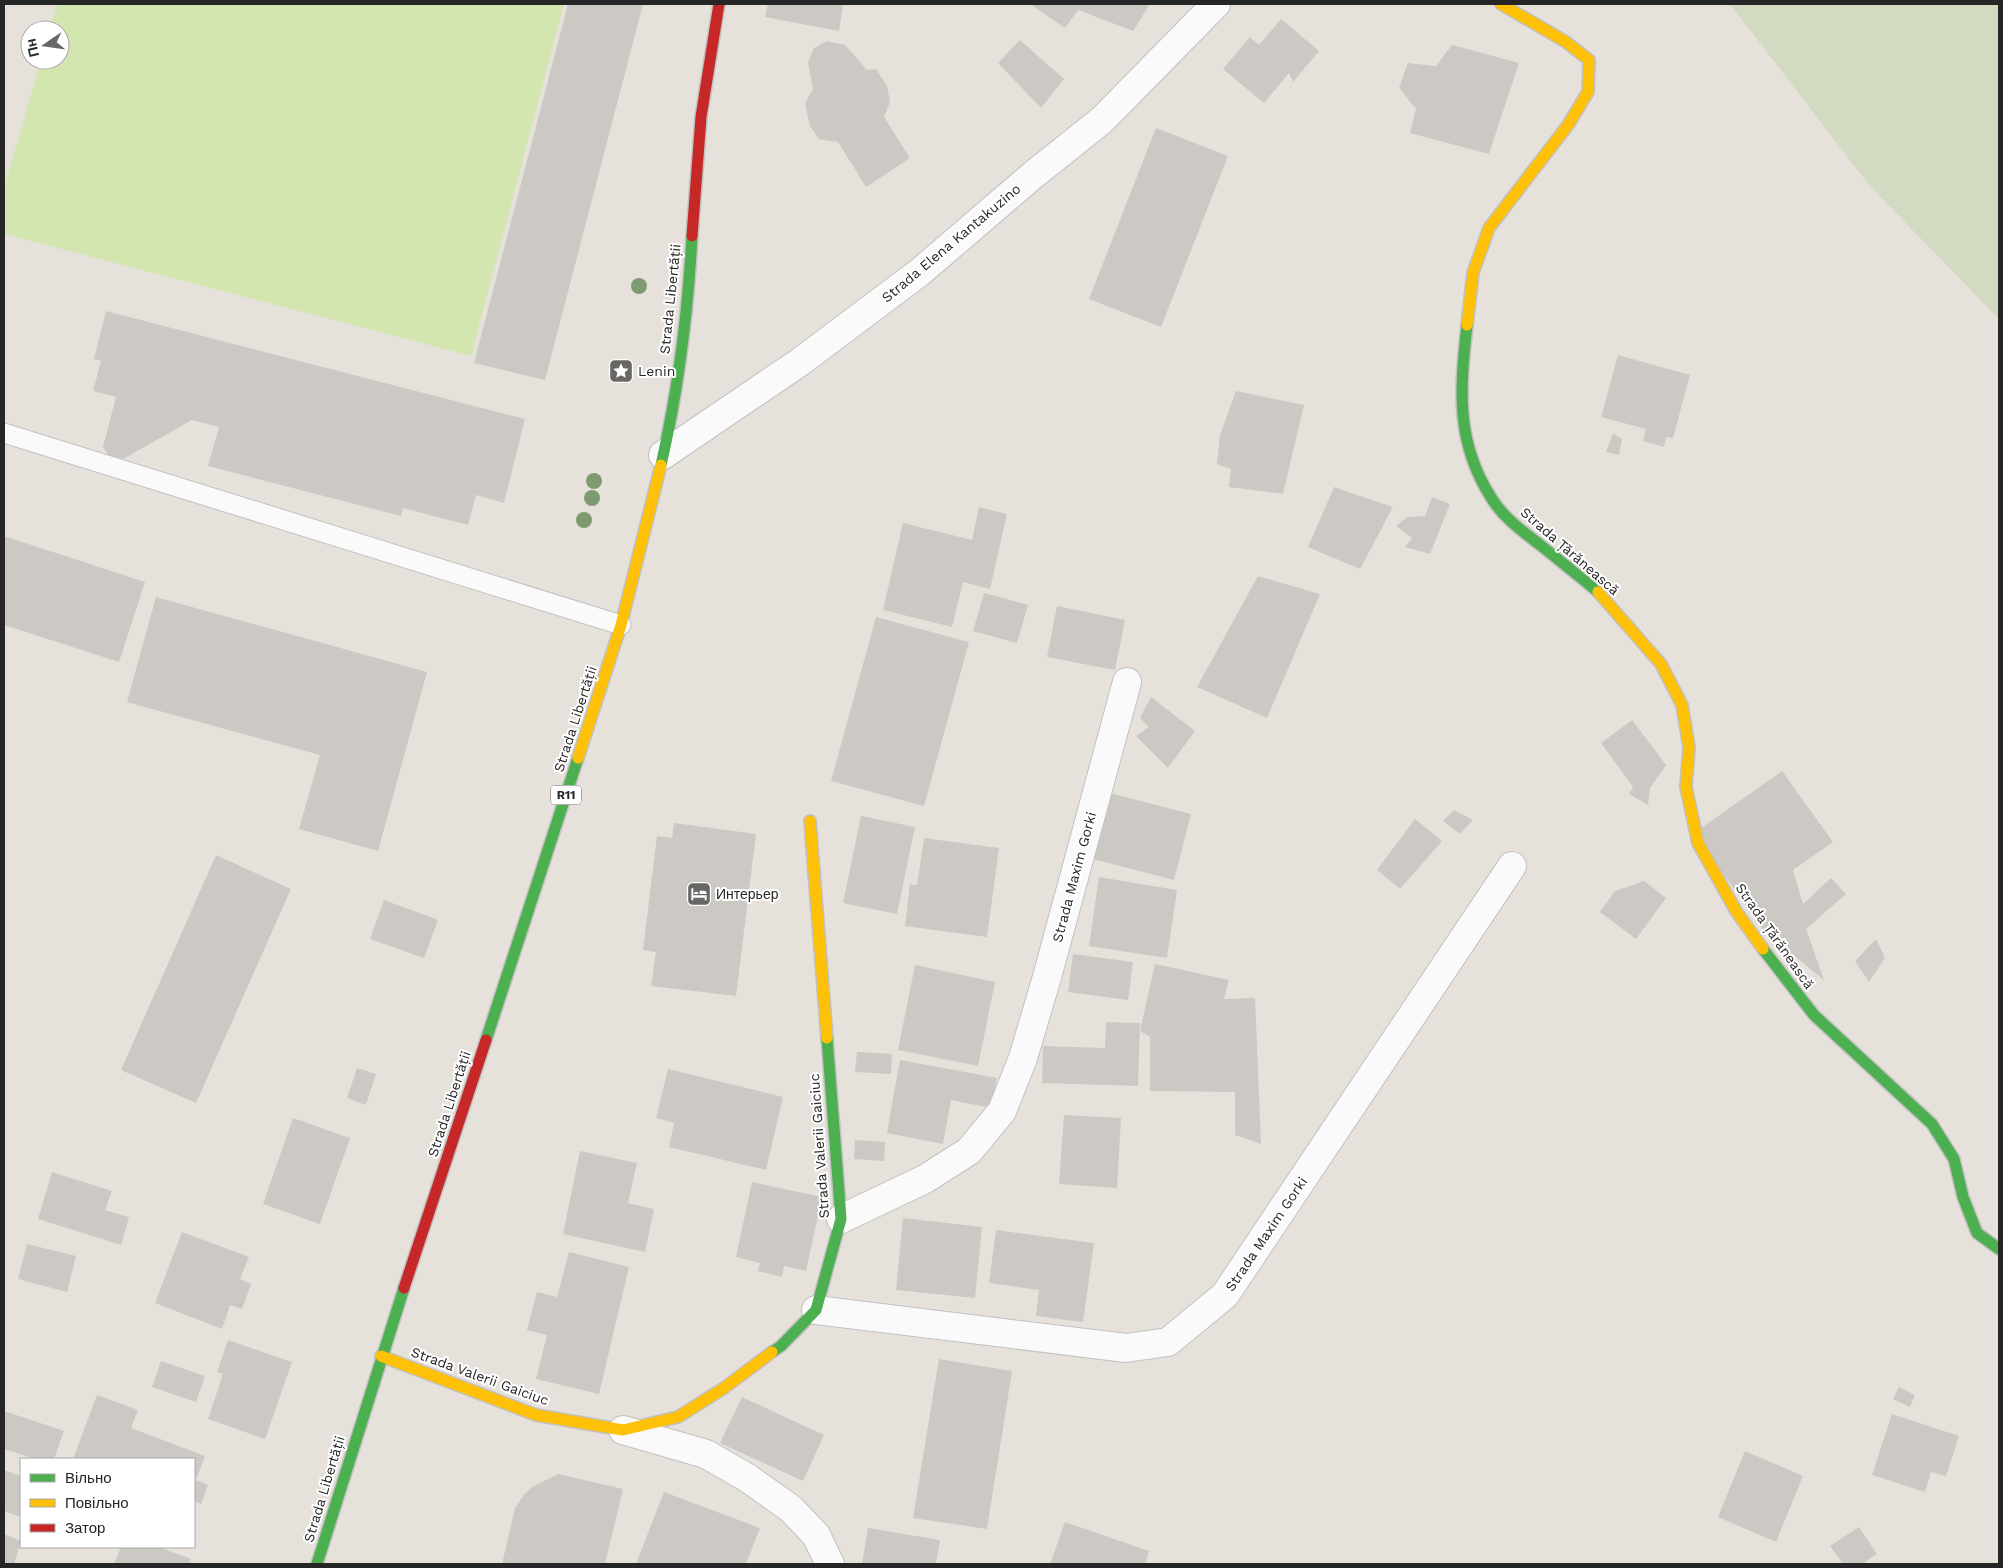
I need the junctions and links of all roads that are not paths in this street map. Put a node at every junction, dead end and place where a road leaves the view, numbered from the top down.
1 (719, 4) edge
2 (1216, 4) edge
3 (1501, 4) edge
4 (4, 433) edge
5 (663, 455) junction
6 (621, 625) junction
7 (1127, 682) dead end
8 (810, 821) dead end
9 (1512, 866) dead end
10 (841, 1219) junction
11 (1999, 1249) edge
12 (816, 1310) junction
13 (381, 1356) junction
14 (623, 1430) junction
15 (317, 1564) edge
16 (830, 1564) edge

1 - 5 street, Strada Libertății / R11
2 - 5 street, Strada Elena Kantakuzino
3 - 11 street, Strada Țărănească
4 - 6 lane
5 - 6 street, Strada Libertății / R11
6 - 13 street, Strada Libertății / R11
7 - 10 street, Strada Maxim Gorki
8 - 10 street, Strada Valerii Gaiciuc
9 - 12 street, Strada Maxim Gorki
10 - 12 street, Strada Valerii Gaiciuc
12 - 14 street, Strada Valerii Gaiciuc
13 - 14 street, Strada Valerii Gaiciuc
13 - 15 street, Strada Libertății / R11
14 - 16 street

